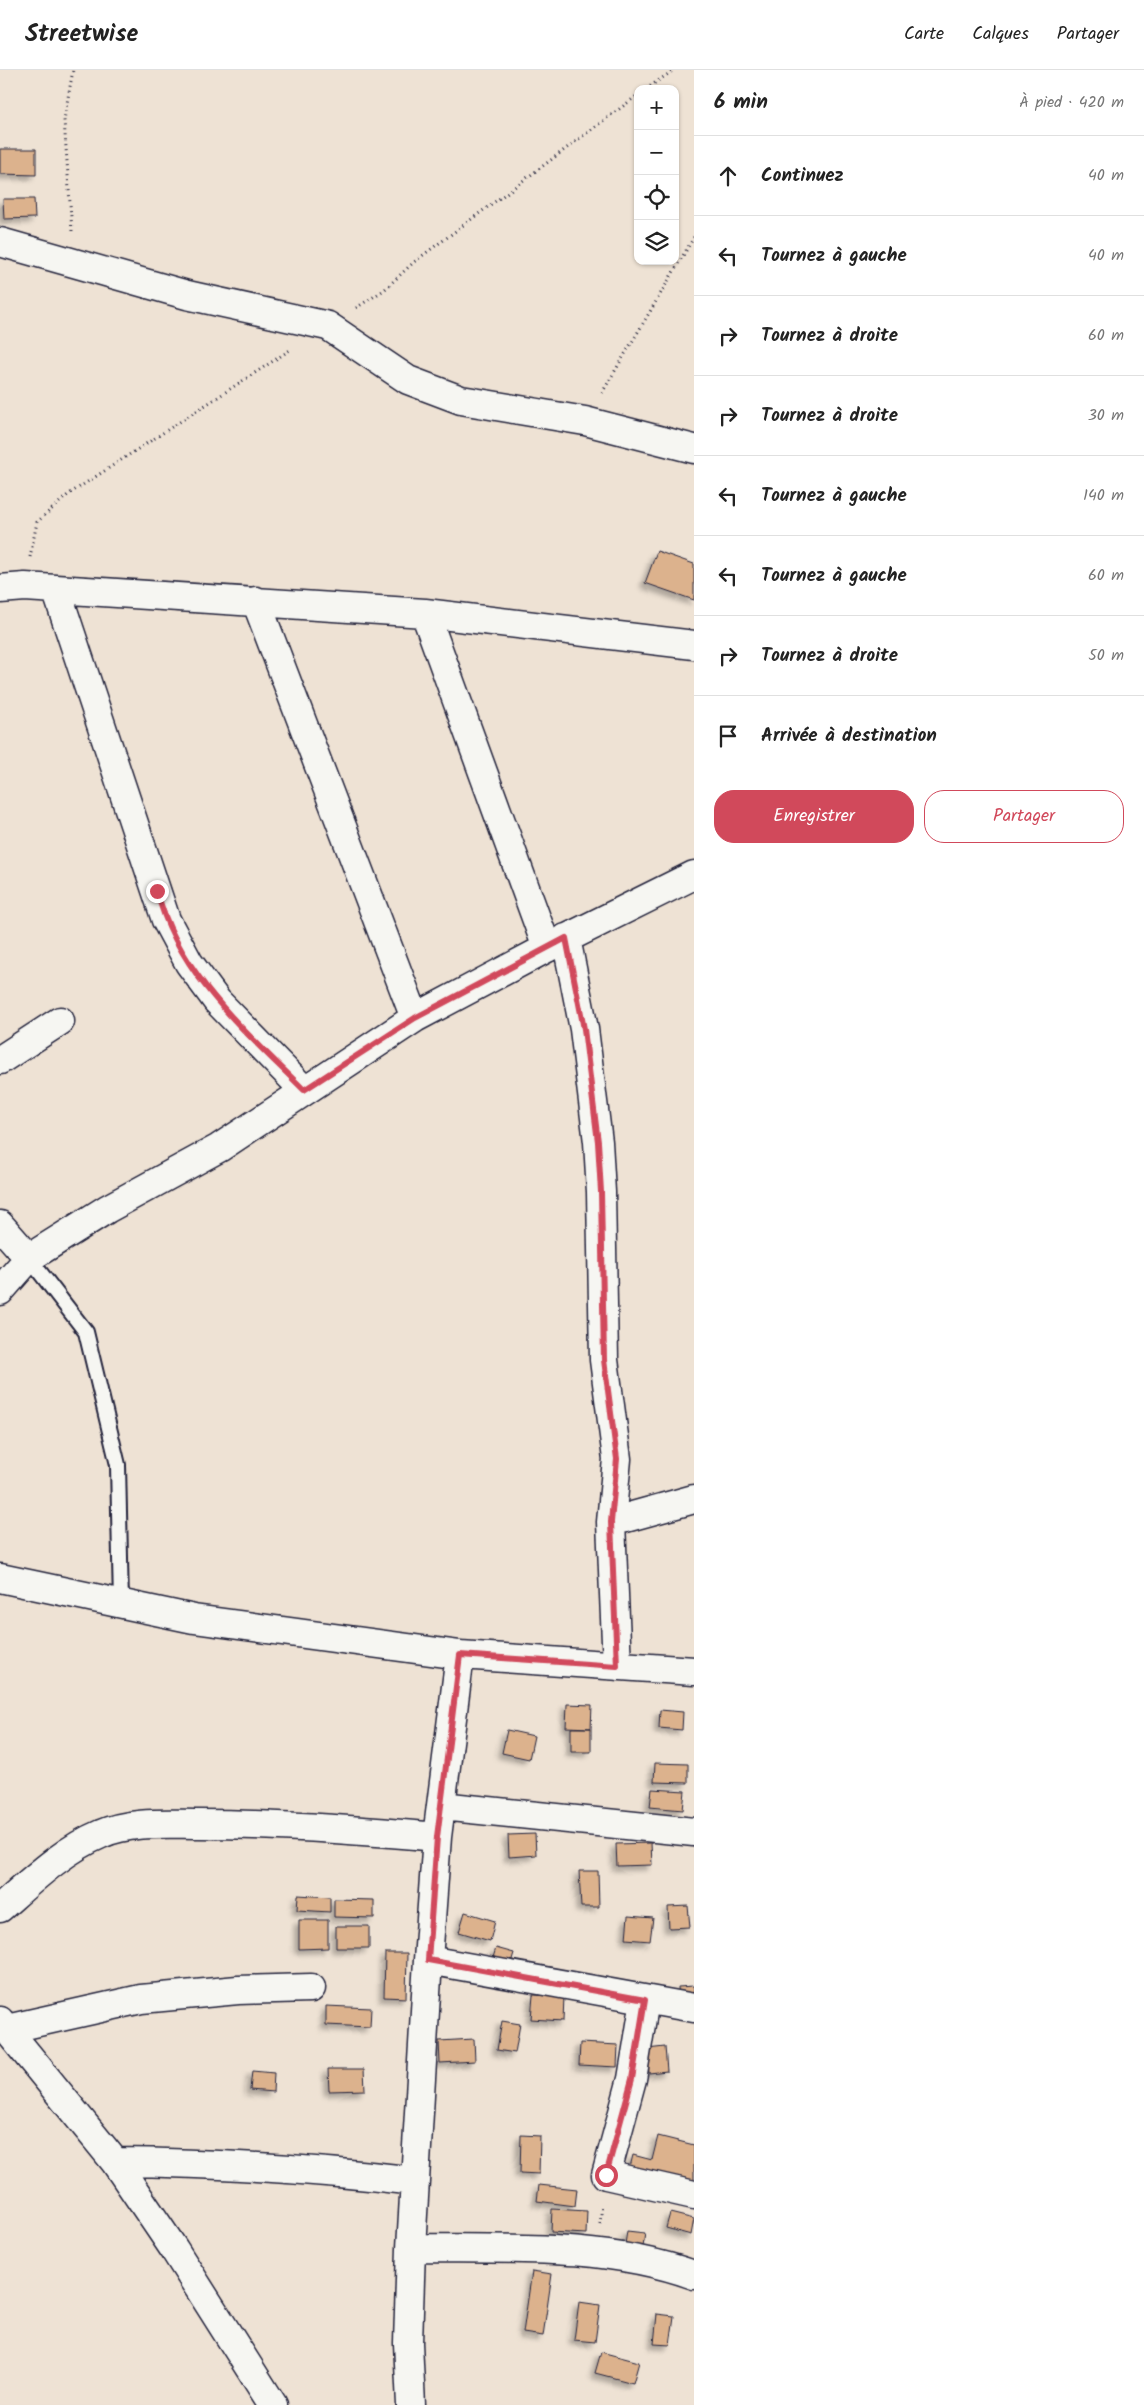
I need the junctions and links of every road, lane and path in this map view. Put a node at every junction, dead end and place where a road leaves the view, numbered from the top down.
1 (73, 70) edge
2 (674, 70) edge
3 (652, 85) edge
4 (694, 236) edge
5 (0, 242) edge
6 (74, 263) junction
7 (585, 421) junction
8 (694, 449) edge
9 (0, 589) edge
10 (56, 589) junction
11 (256, 601) junction
12 (424, 612) junction
13 (694, 645) edge
14 (694, 875) edge
15 (557, 943) junction
16 (415, 1018) junction
17 (60, 1020) dead end
18 (0, 1060) edge
19 (304, 1090) junction
20 (0, 1225) edge
21 (30, 1258) junction
22 (0, 1291) edge
23 (694, 1499) edge
24 (611, 1522) junction
25 (0, 1578) edge
26 (121, 1604) junction
27 (460, 1655) junction
28 (617, 1666) junction
29 (694, 1671) edge
30 (441, 1806) junction
31 (694, 1832) edge
32 (437, 1837) junction
33 (0, 1908) edge
34 (428, 1960) junction
35 (311, 1988) dead end
36 (645, 2000) junction
37 (694, 2008) edge
38 (3, 2025) edge
39 (115, 2162) junction
40 (606, 2175) junction
41 (415, 2181) junction
42 (694, 2195) edge
43 (411, 2248) junction
44 (596, 2252) junction
45 (694, 2275) edge
46 (273, 2405) edge
47 (411, 2405) edge

1 - 6 path
2 - 3 path
4 - 7 path
5 - 6 street
6 - 7 street
7 - 8 street
9 - 10 street
10 - 11 street
10 - 19 street
11 - 12 street
11 - 16 street
12 - 13 street
12 - 15 street
14 - 15 street
15 - 16 street
15 - 24 street
16 - 19 street
17 - 18 street
19 - 21 street
20 - 21 street
21 - 22 street
21 - 26 lane
23 - 24 street
24 - 28 street
25 - 26 street
26 - 27 street
27 - 28 street
27 - 30 street
28 - 29 street
30 - 31 street
30 - 32 street
32 - 33 street
32 - 34 street
34 - 36 street
34 - 41 street
35 - 38 street
36 - 37 street
36 - 40 street
38 - 39 street
39 - 41 street
39 - 46 street
40 - 42 street
40 - 44 path
41 - 43 street
43 - 44 street
43 - 47 street
44 - 45 street

